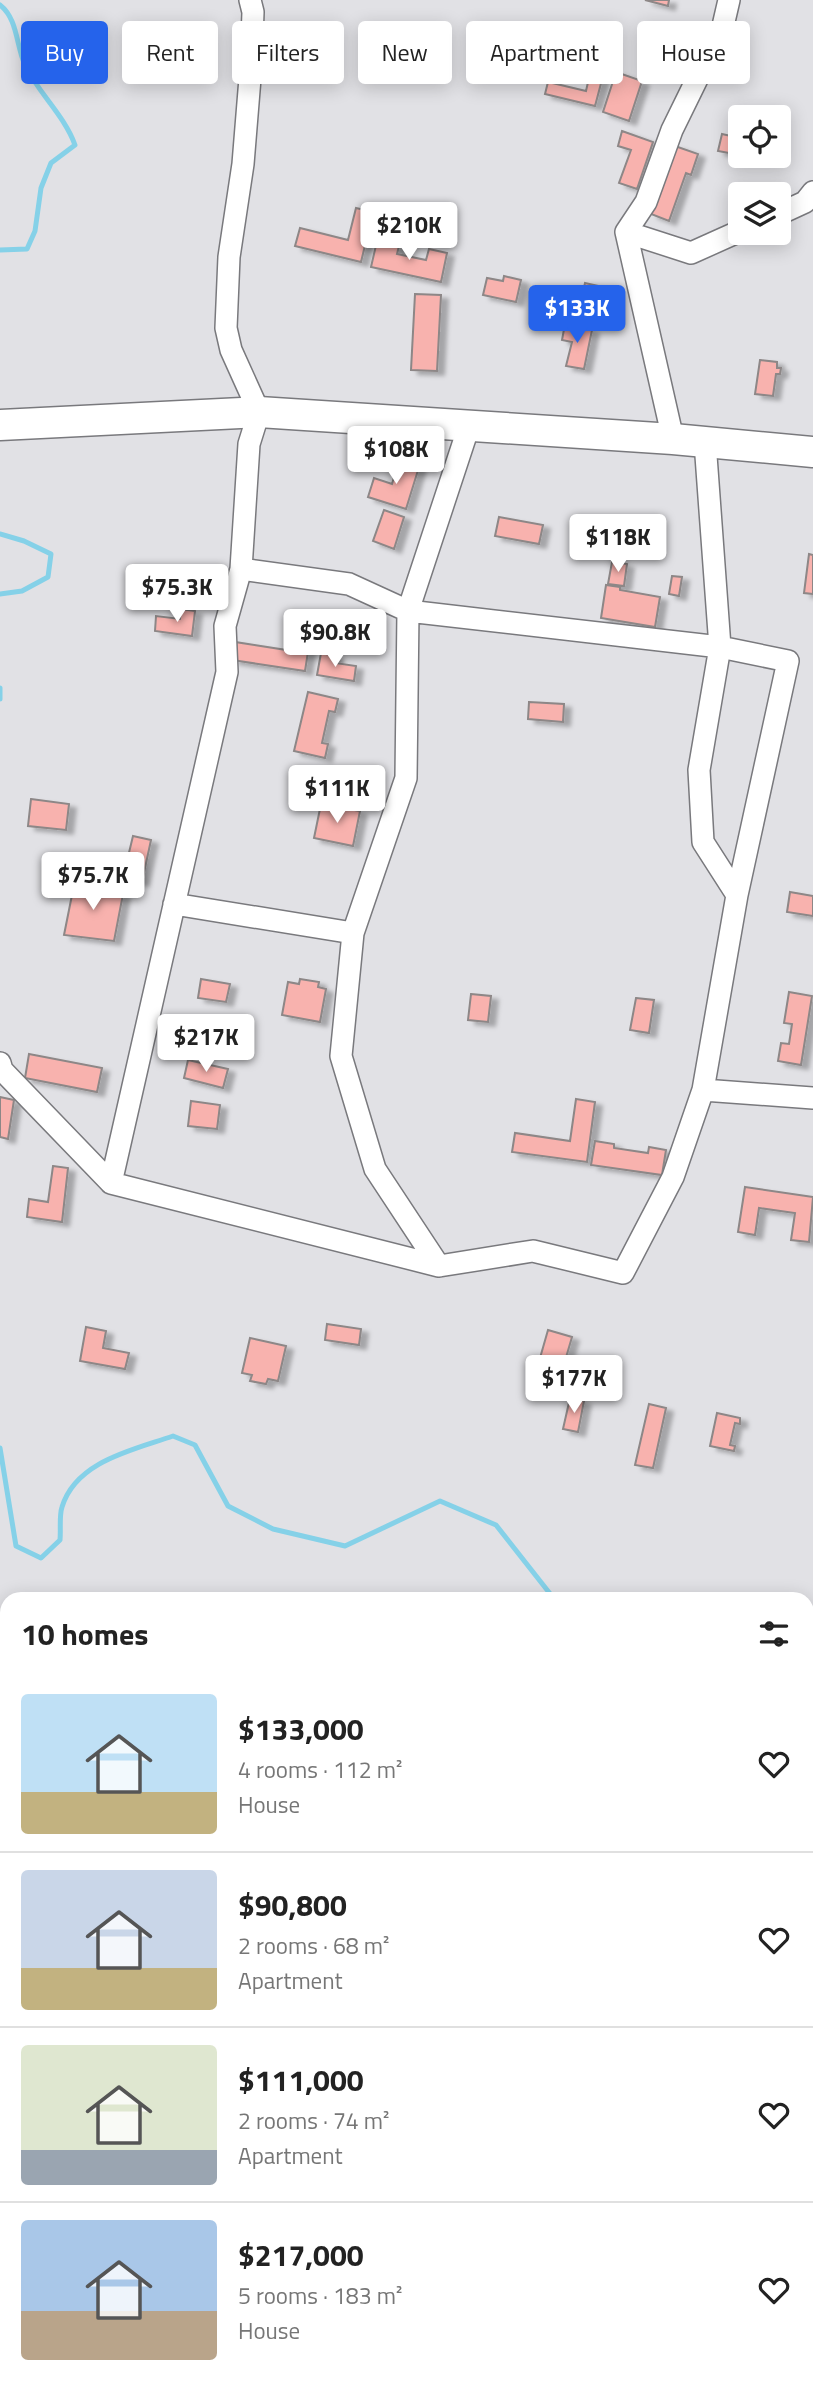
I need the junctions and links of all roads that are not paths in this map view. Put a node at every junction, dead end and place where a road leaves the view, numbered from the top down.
1 (250, 0) edge
2 (729, 0) edge
3 (813, 192) edge
4 (791, 208) edge
5 (626, 232) junction
6 (728, 236) edge
7 (259, 412) junction
8 (0, 425) edge
9 (469, 426) junction
10 (673, 439) junction
11 (705, 442) junction
12 (813, 452) edge
13 (242, 569) junction
14 (408, 611) junction
15 (720, 647) junction
16 (737, 895) junction
17 (174, 904) junction
18 (353, 933) junction
19 (0, 1063) edge
20 (704, 1090) junction
21 (813, 1098) edge
22 (111, 1183) junction
23 (439, 1266) junction

1 - 7 street
2 - 5 street
3 - 4 street
5 - 6 street
5 - 10 street
7 - 8 street
7 - 9 street
7 - 13 street
9 - 10 street
9 - 14 street
10 - 11 street
11 - 12 street
11 - 15 street
13 - 14 street
13 - 17 street
14 - 15 street
14 - 18 street
15 - 16 street
15 - 16 street
16 - 20 street
17 - 18 street
17 - 22 street
18 - 23 street
19 - 22 street
20 - 21 street
20 - 23 street
22 - 23 street

